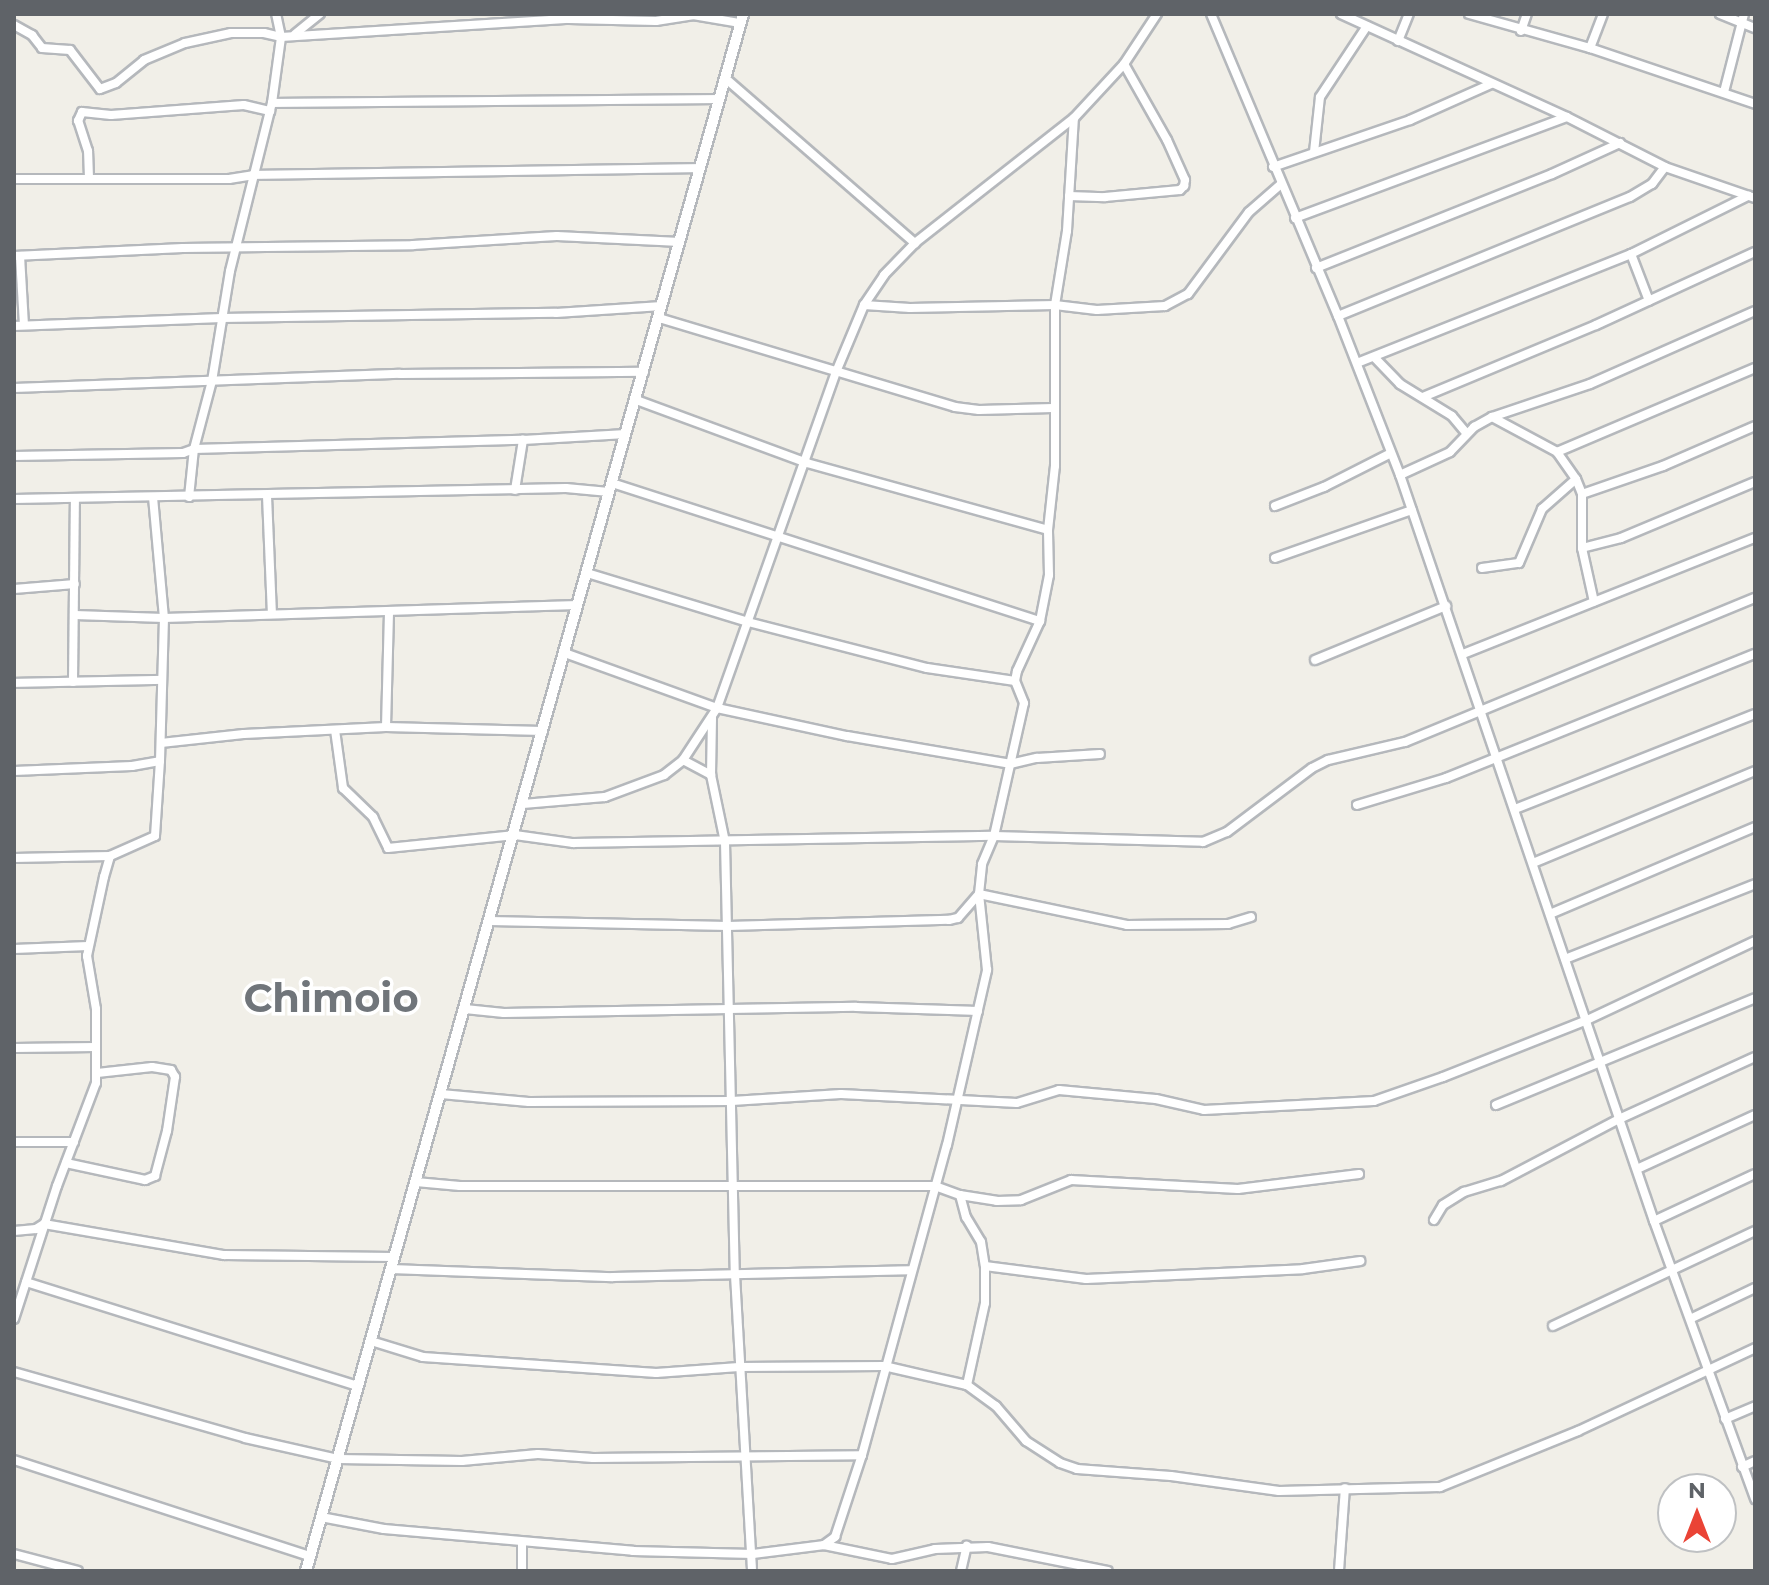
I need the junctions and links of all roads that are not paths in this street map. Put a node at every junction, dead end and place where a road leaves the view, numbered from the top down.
1 (276, 14) edge
2 (320, 14) edge
3 (1157, 14) edge
4 (1211, 14) edge
5 (1341, 14) edge
6 (1409, 14) edge
7 (1469, 14) edge
8 (1527, 14) edge
9 (1603, 14) edge
10 (1720, 14) edge
11 (742, 18) edge
12 (1743, 18) edge
13 (14, 25) edge
14 (1367, 26) junction
15 (1755, 28) edge
16 (1521, 31) junction
17 (294, 35) junction
18 (281, 37) junction
19 (1398, 41) junction
20 (1590, 48) junction
21 (1124, 64) junction
22 (725, 78) junction
23 (1491, 84) junction
24 (1724, 92) junction
25 (719, 99) junction
26 (1755, 104) edge
27 (271, 107) junction
28 (1567, 117) junction
29 (1074, 118) junction
30 (1620, 143) junction
31 (1314, 152) junction
32 (1273, 167) junction
33 (1665, 167) junction
34 (700, 168) junction
35 (253, 175) junction
36 (89, 178) junction
37 (14, 179) edge
38 (1281, 184) junction
39 (1069, 196) junction
40 (1752, 197) edge
41 (1295, 218) junction
42 (680, 242) junction
43 (915, 243) junction
44 (237, 248) junction
45 (1755, 252) edge
46 (1631, 254) junction
47 (17, 256) edge
48 (1316, 268) junction
49 (1649, 301) junction
50 (864, 305) junction
51 (1055, 305) junction
52 (1755, 311) edge
53 (660, 312) junction
54 (1338, 316) junction
55 (222, 318) junction
56 (19, 326) edge
57 (1375, 358) junction
58 (1357, 363) junction
59 (1755, 368) edge
60 (644, 372) junction
61 (836, 372) junction
62 (212, 381) junction
63 (14, 388) edge
64 (1423, 397) junction
65 (636, 400) junction
66 (1053, 408) junction
67 (1492, 417) junction
68 (1755, 426) edge
69 (626, 434) junction
70 (1467, 434) junction
71 (523, 440) junction
72 (194, 449) junction
73 (1557, 452) junction
74 (1391, 453) junction
75 (14, 456) edge
76 (807, 463) junction
77 (1400, 475) junction
78 (1576, 479) junction
79 (1755, 482) edge
80 (610, 487) junction
81 (515, 490) junction
82 (1582, 494) junction
83 (267, 496) junction
84 (189, 497) junction
85 (75, 498) junction
86 (153, 498) junction
87 (14, 499) edge
88 (1275, 506) dead end
89 (1412, 510) junction
90 (1048, 530) junction
91 (1755, 538) edge
92 (777, 539) junction
93 (1582, 548) junction
94 (1275, 558) dead end
95 (1482, 568) dead end
96 (587, 573) junction
97 (75, 584) junction
98 (14, 589) edge
99 (1755, 598) edge
100 (1594, 602) junction
101 (578, 605) junction
102 (1446, 606) junction
103 (389, 611) junction
104 (272, 614) junction
105 (75, 615) junction
106 (164, 618) junction
107 (1040, 621) junction
108 (748, 622) junction
109 (565, 653) junction
110 (1463, 654) junction
111 (1755, 654) edge
112 (1315, 660) dead end
113 (162, 680) junction
114 (1015, 681) junction
115 (73, 682) junction
116 (14, 683) edge
117 (717, 708) junction
118 (1482, 709) junction
119 (1755, 714) edge
120 (712, 718) junction
121 (386, 727) junction
122 (335, 730) junction
123 (543, 731) junction
124 (161, 743) junction
125 (1100, 754) dead end
126 (1497, 754) junction
127 (683, 760) junction
128 (160, 761) junction
129 (1010, 764) junction
130 (14, 771) edge
131 (1755, 771) edge
132 (711, 775) junction
133 (523, 804) junction
134 (1357, 805) dead end
135 (1515, 809) junction
136 (1755, 827) edge
137 (515, 835) junction
138 (994, 836) junction
139 (725, 842) junction
140 (110, 856) junction
141 (14, 858) edge
142 (1533, 863) junction
143 (1755, 884) edge
144 (979, 894) junction
145 (1550, 914) junction
146 (1251, 917) dead end
147 (490, 921) junction
148 (728, 926) junction
149 (1755, 941) edge
150 (88, 946) junction
151 (14, 949) edge
152 (1565, 959) junction
153 (1755, 998) edge
154 (465, 1009) junction
155 (728, 1009) junction
156 (978, 1011) junction
157 (1587, 1020) junction
158 (96, 1047) junction
159 (14, 1048) edge
160 (1755, 1057) edge
161 (1601, 1064) junction
162 (97, 1073) junction
163 (441, 1094) junction
164 (957, 1099) junction
165 (732, 1101) junction
166 (1496, 1105) dead end
167 (1755, 1115) edge
168 (1619, 1119) junction
169 (14, 1142) edge
170 (74, 1142) junction
171 (66, 1163) junction
172 (1637, 1169) junction
173 (1359, 1174) dead end
174 (1755, 1174) edge
175 (416, 1182) junction
176 (733, 1186) junction
177 (935, 1186) junction
178 (960, 1195) junction
179 (1434, 1220) dead end
180 (1654, 1221) junction
181 (44, 1224) junction
182 (14, 1231) edge
183 (1755, 1231) edge
184 (394, 1257) junction
185 (1360, 1261) dead end
186 (985, 1266) junction
187 (1673, 1267) junction
188 (391, 1269) junction
189 (911, 1270) junction
190 (735, 1275) junction
191 (26, 1282) junction
192 (1755, 1288) edge
193 (1692, 1318) junction
194 (14, 1319) edge
195 (1553, 1326) dead end
196 (371, 1341) junction
197 (1755, 1348) edge
198 (884, 1366) junction
199 (739, 1367) junction
200 (1709, 1369) junction
201 (14, 1372) edge
202 (967, 1385) junction
203 (358, 1386) junction
204 (1755, 1406) edge
205 (1725, 1419) junction
206 (862, 1455) junction
207 (747, 1456) junction
208 (338, 1459) junction
209 (14, 1460) edge
210 (1755, 1461) edge
211 (1742, 1467) junction
212 (1345, 1488) junction
213 (1755, 1499) edge
214 (321, 1517) junction
215 (522, 1543) junction
216 (824, 1545) junction
217 (967, 1546) junction
218 (14, 1554) edge
219 (753, 1554) junction
220 (310, 1556) junction
221 (78, 1571) edge
222 (306, 1571) edge
223 (522, 1571) edge
224 (752, 1571) edge
225 (961, 1571) edge
226 (1108, 1571) edge
227 (1339, 1571) edge

1 - 18 street
2 - 17 street
3 - 21 street
4 - 32 street
5 - 14 street
6 - 19 street
7 - 16 street
8 - 16 street
9 - 20 street
10 - 12 street
11 - 17 street
11 - 22 street
12 - 15 street
12 - 24 street
13 - 18 street
14 - 19 street
14 - 31 street
16 - 20 street
17 - 18 street
18 - 27 street
19 - 23 street
20 - 24 street
21 - 29 street
21 - 39 street
22 - 25 street
22 - 43 street
23 - 28 street
23 - 31 street
24 - 26 street
25 - 27 street
25 - 34 street
27 - 35 street
27 - 36 street
28 - 30 street
28 - 41 street
29 - 39 street
29 - 43 street
30 - 33 street
30 - 48 street
31 - 32 street
32 - 38 street
33 - 40 street
33 - 54 street
34 - 35 street
34 - 42 street
35 - 36 street
35 - 44 street
36 - 37 street
38 - 41 street
38 - 51 street
39 - 51 street
40 - 46 street
41 - 48 street
42 - 44 street
42 - 53 street
43 - 50 street
44 - 47 street
44 - 55 street
45 - 49 street
46 - 49 street
46 - 57 street
47 - 56 street
48 - 54 street
49 - 64 street
50 - 51 street
50 - 61 street
51 - 66 street
52 - 67 street
53 - 55 street
53 - 60 street
53 - 61 street
54 - 58 street
55 - 56 street
55 - 62 street
57 - 58 street
57 - 64 street
58 - 74 street
59 - 73 street
60 - 62 street
60 - 65 street
61 - 66 street
61 - 76 street
62 - 63 street
62 - 72 street
64 - 70 street
65 - 69 street
65 - 76 street
66 - 90 street
67 - 70 street
67 - 73 street
68 - 82 street
69 - 71 street
69 - 80 street
70 - 77 street
71 - 72 street
71 - 81 street
72 - 75 street
72 - 84 street
73 - 78 street
74 - 77 street
74 - 88 street
76 - 90 street
76 - 92 street
77 - 89 street
78 - 82 street
78 - 95 street
79 - 93 street
80 - 81 street
80 - 92 street
80 - 96 street
81 - 83 street
82 - 93 street
83 - 84 street
83 - 104 street
84 - 86 street
85 - 86 street
85 - 87 street
85 - 97 street
86 - 106 street
89 - 94 street
89 - 102 street
90 - 107 street
91 - 100 street
92 - 107 street
92 - 108 street
93 - 100 street
96 - 101 street
96 - 108 street
97 - 98 street
97 - 105 street
99 - 118 street
100 - 110 street
101 - 103 street
101 - 109 street
102 - 110 street
102 - 112 street
103 - 104 street
103 - 121 street
104 - 106 street
105 - 106 street
105 - 115 street
106 - 113 street
107 - 114 street
108 - 114 street
108 - 117 street
109 - 117 street
109 - 123 street
110 - 118 street
111 - 126 street
113 - 115 street
113 - 124 street
114 - 129 street
115 - 116 street
117 - 120 street
117 - 129 street
118 - 126 street
118 - 138 street
119 - 135 street
120 - 127 street
120 - 132 street
121 - 122 street
121 - 123 street
122 - 124 street
122 - 137 street
123 - 133 street
124 - 128 street
125 - 129 street
126 - 134 street
126 - 135 street
127 - 132 street
127 - 133 street
128 - 130 street
128 - 140 street
129 - 138 street
131 - 142 street
132 - 139 street
133 - 137 street
135 - 142 street
136 - 145 street
137 - 139 street
137 - 147 street
138 - 139 street
138 - 144 street
139 - 148 street
140 - 141 street
140 - 150 street
142 - 145 street
143 - 152 street
144 - 146 street
144 - 148 street
144 - 156 street
145 - 152 street
147 - 148 street
147 - 154 street
148 - 155 street
149 - 157 street
150 - 151 street
150 - 158 street
152 - 157 street
153 - 161 street
154 - 155 street
154 - 163 street
155 - 156 street
155 - 165 street
156 - 164 street
157 - 161 street
157 - 164 street
158 - 159 street
158 - 162 street
160 - 168 street
161 - 166 street
161 - 168 street
162 - 170 street
162 - 171 street
163 - 165 street
163 - 175 street
164 - 165 street
164 - 177 street
165 - 176 street
167 - 172 street
168 - 172 street
168 - 179 street
169 - 170 street
170 - 171 street
171 - 181 street
172 - 180 street
173 - 178 street
174 - 180 street
175 - 176 street
175 - 184 street
176 - 177 street
176 - 190 street
177 - 178 street
177 - 189 street
178 - 186 street
180 - 187 street
181 - 182 street
181 - 184 street
181 - 191 street
183 - 187 street
184 - 188 street
185 - 186 street
186 - 202 street
187 - 193 street
187 - 195 street
188 - 190 street
188 - 196 street
189 - 190 street
189 - 198 street
190 - 199 street
191 - 194 street
191 - 203 street
192 - 193 street
193 - 200 street
196 - 199 street
196 - 203 street
197 - 200 street
198 - 199 street
198 - 202 street
198 - 206 street
199 - 207 street
200 - 205 street
200 - 212 street
201 - 208 street
202 - 212 street
203 - 208 street
204 - 205 street
205 - 211 street
206 - 207 street
206 - 216 street
207 - 208 street
207 - 219 street
208 - 214 street
209 - 220 street
210 - 211 street
211 - 213 street
212 - 227 street
214 - 215 street
214 - 220 street
215 - 219 street
215 - 223 street
216 - 217 street
216 - 219 street
217 - 225 street
217 - 226 street
218 - 221 street
219 - 224 street
220 - 222 street

